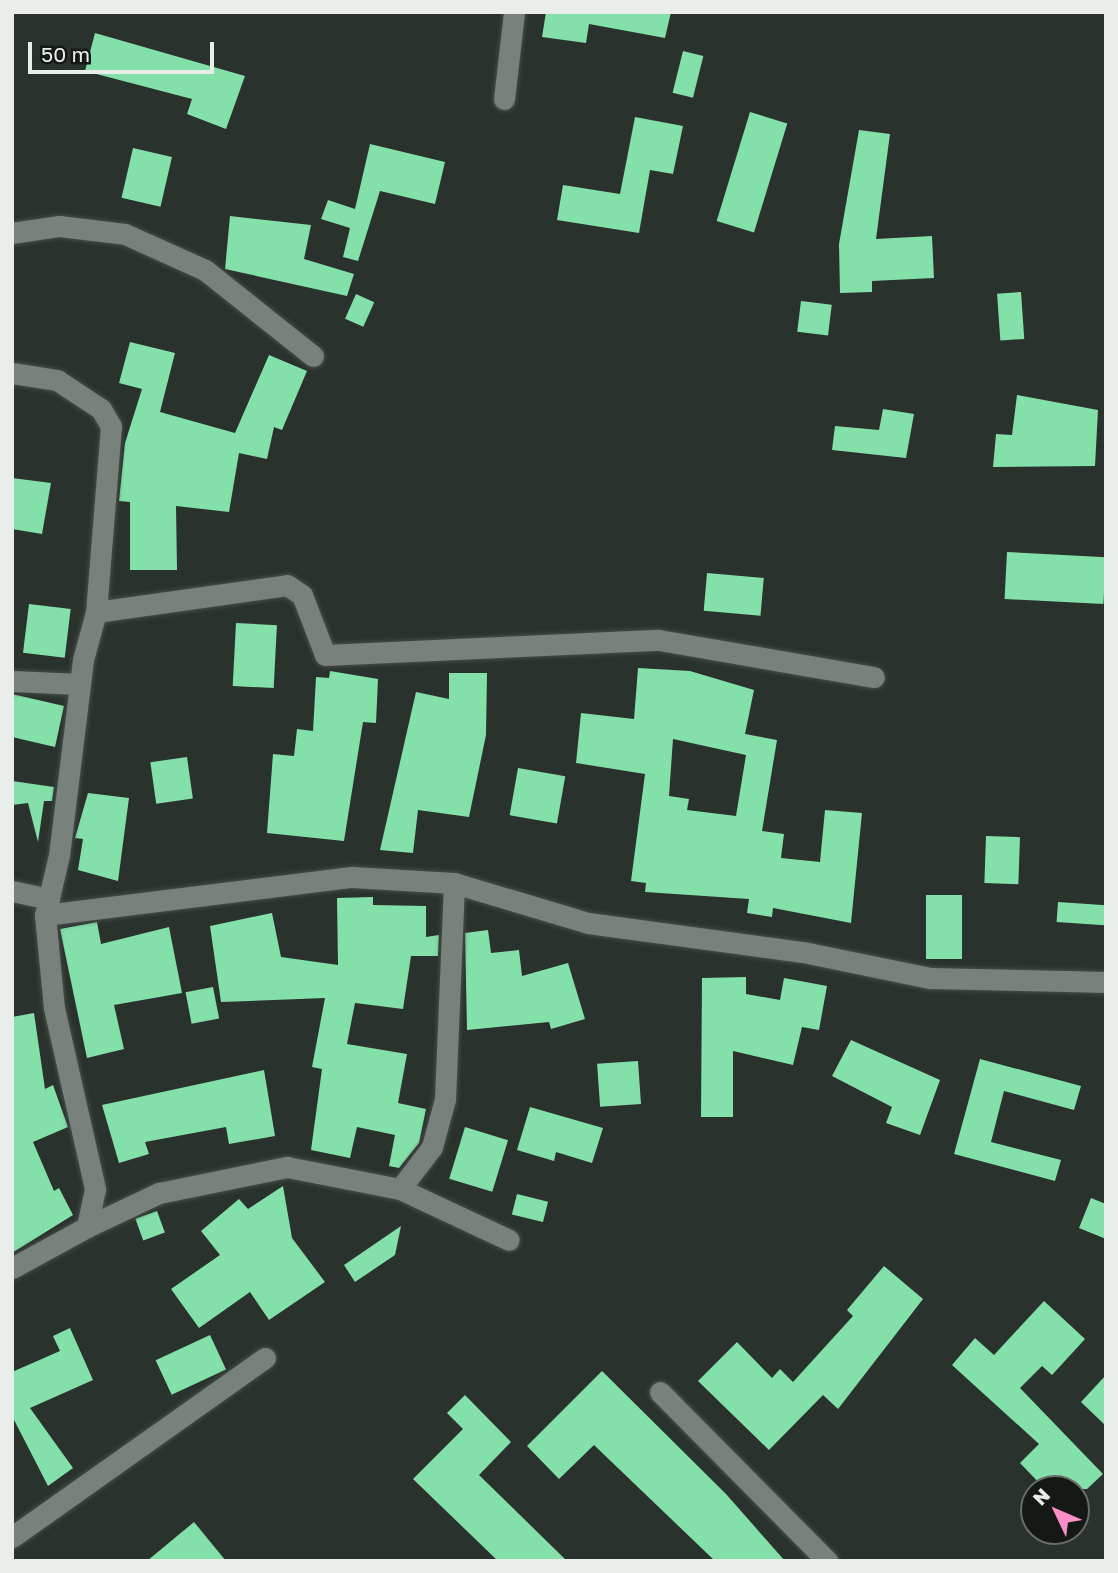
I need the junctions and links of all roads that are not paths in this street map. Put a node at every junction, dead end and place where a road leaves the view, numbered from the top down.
1 (514, 12) edge
2 (504, 99) dead end
3 (12, 233) edge
4 (313, 356) dead end
5 (12, 373) edge
6 (96, 612) junction
7 (874, 677) dead end
8 (12, 681) edge
9 (80, 684) junction
10 (454, 883) junction
11 (12, 891) edge
12 (47, 907) junction
13 (1106, 982) edge
14 (400, 1189) junction
15 (87, 1227) junction
16 (509, 1240) dead end
17 (12, 1268) edge
18 (265, 1357) dead end
19 (660, 1392) dead end
20 (12, 1537) edge
21 (827, 1561) edge

1 - 2 street
3 - 4 street
5 - 6 street
6 - 7 street
6 - 9 street
8 - 9 street
9 - 12 street
10 - 12 street
10 - 13 street
10 - 14 street
11 - 12 street
12 - 15 street
14 - 15 street
14 - 16 street
15 - 17 street
18 - 20 street
19 - 21 street

